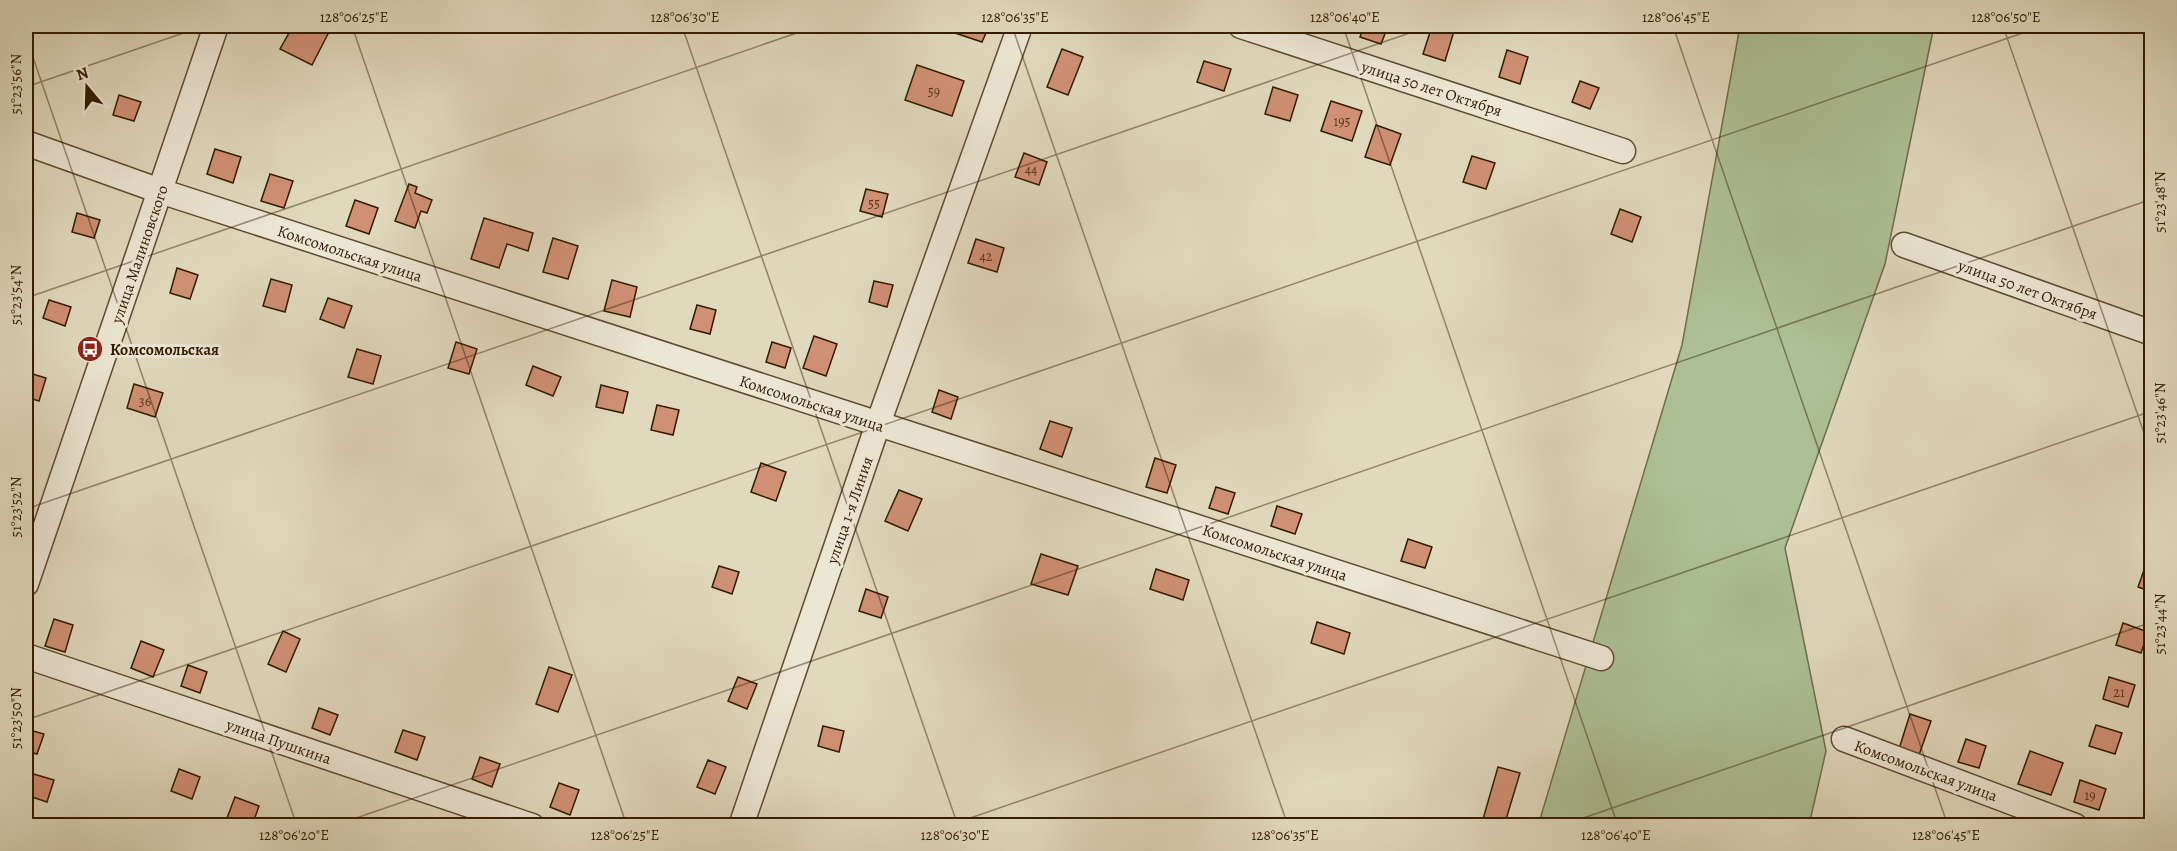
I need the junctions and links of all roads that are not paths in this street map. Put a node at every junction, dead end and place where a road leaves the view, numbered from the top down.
1 (216, 26) edge
2 (1020, 26) edge
3 (1241, 26) edge
4 (26, 143) edge
5 (1623, 151) dead end
6 (160, 191) junction
7 (1904, 245) dead end
8 (2151, 333) edge
9 (878, 424) junction
10 (26, 584) edge
11 (26, 656) edge
12 (1601, 658) dead end
13 (1844, 739) dead end
14 (532, 825) edge
15 (741, 825) edge
16 (2075, 825) edge

1 - 6 street, улица Малиновского
2 - 9 street, улица 1-я Линия
3 - 5 street, улица 50 лет Октября
4 - 6 street, Комсомольская улица
6 - 9 street, Комсомольская улица
6 - 10 street, улица Малиновского
7 - 8 street, улица 50 лет Октября
9 - 12 street, Комсомольская улица
9 - 15 street, улица 1-я Линия
11 - 14 street, улица Пушкина
13 - 16 street, Комсомольская улица

